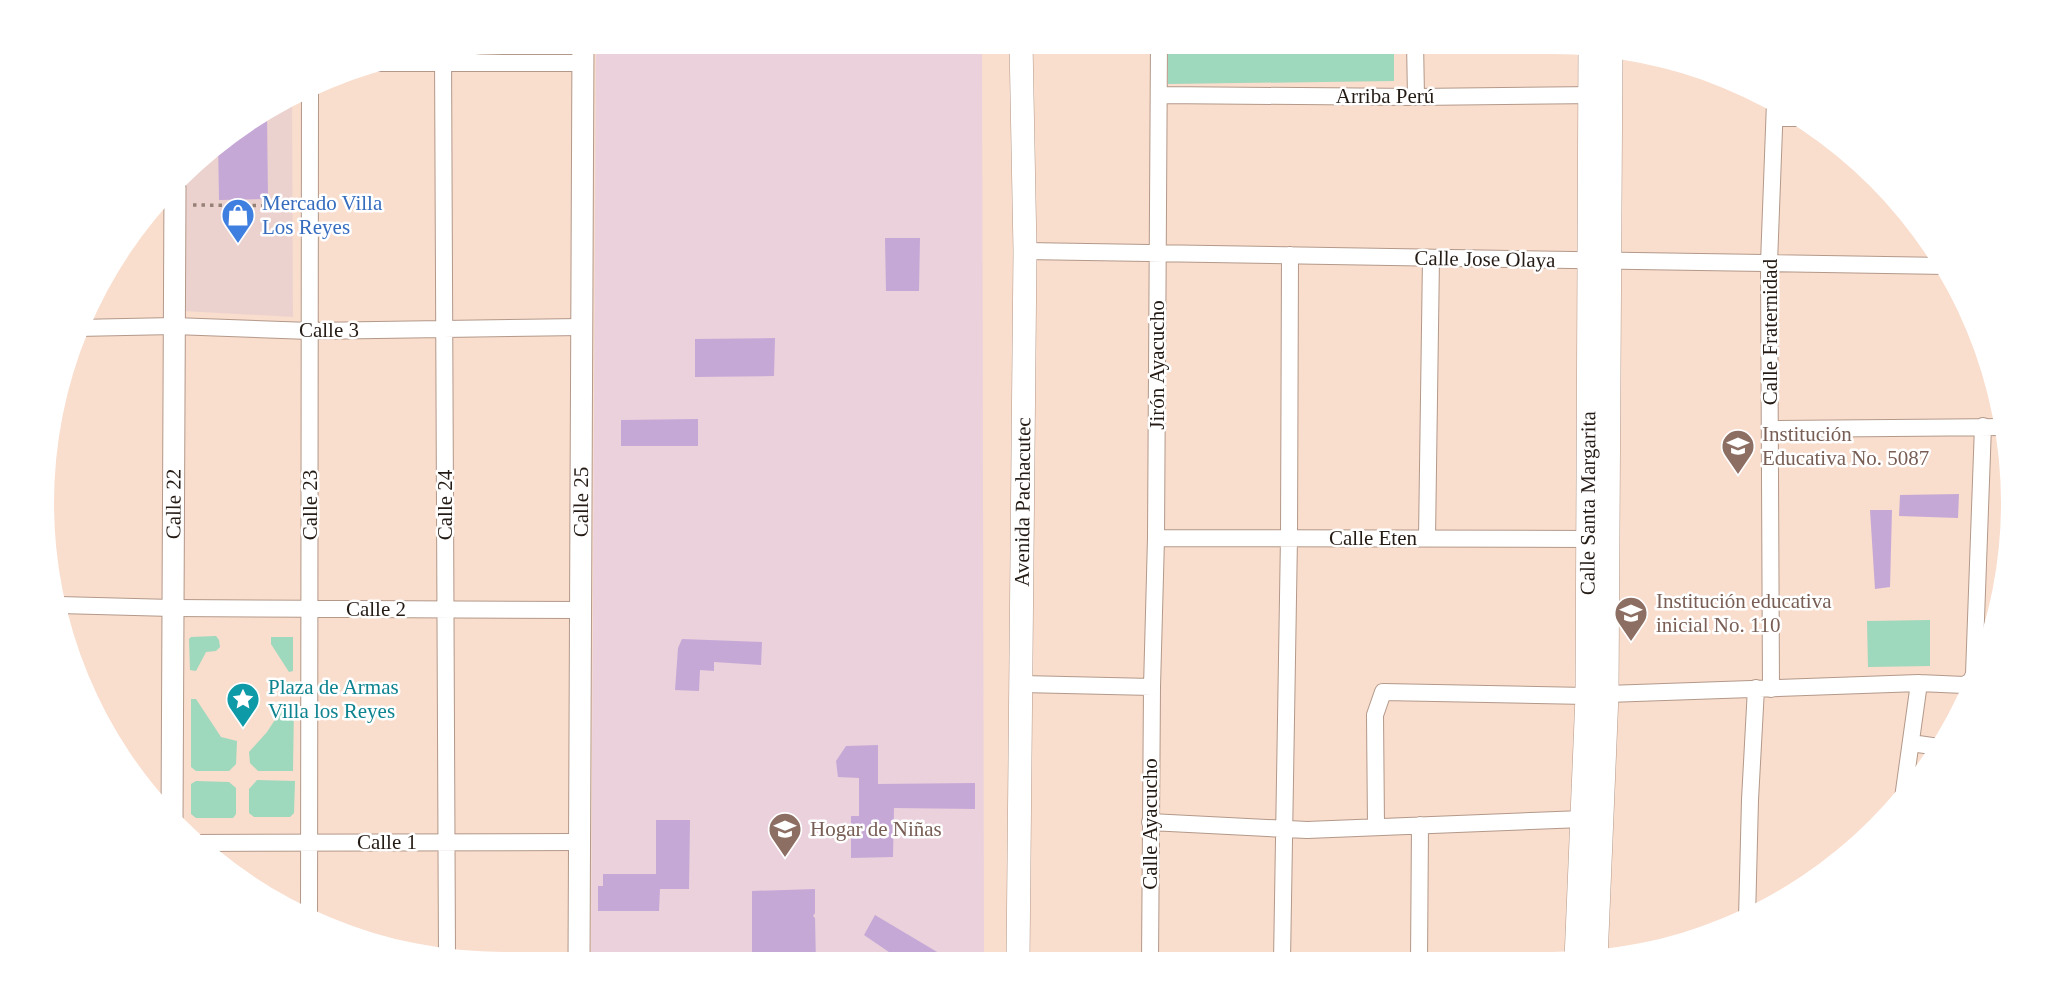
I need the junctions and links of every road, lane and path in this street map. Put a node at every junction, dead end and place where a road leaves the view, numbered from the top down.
1 (555, 54) edge
2 (583, 54) edge
3 (1021, 54) edge
4 (1159, 54) edge
5 (1415, 54) edge
6 (1592, 56) edge
7 (443, 58) edge
8 (445, 58) edge
9 (1609, 58) edge
10 (1158, 95) junction
11 (1600, 95) junction
12 (1416, 97) junction
13 (310, 98) edge
14 (1775, 113) edge
15 (175, 198) edge
16 (216, 205) dead end
17 (310, 206) junction
18 (1025, 251) junction
19 (1158, 253) junction
20 (1290, 255) junction
21 (1431, 258) junction
22 (1600, 260) junction
23 (1769, 263) junction
24 (1933, 266) edge
25 (174, 326) junction
26 (581, 327) junction
27 (90, 328) edge
28 (444, 329) junction
29 (310, 331) junction
30 (1983, 426) junction
31 (1994, 426) edge
32 (1770, 429) junction
33 (1289, 537) junction
34 (1156, 538) junction
35 (1426, 538) junction
36 (1589, 539) junction
37 (67, 605) edge
38 (172, 608) junction
39 (310, 609) junction
40 (445, 610) junction
41 (580, 610) junction
42 (1975, 653) edge
43 (1919, 683) junction
44 (1022, 684) junction
45 (1962, 685) edge
46 (1152, 687) junction
47 (1764, 689) junction
48 (1597, 695) junction
49 (1911, 743) junction
50 (1929, 746) edge
51 (1906, 779) edge
52 (172, 805) edge
53 (1583, 819) junction
54 (1150, 822) junction
55 (1420, 825) junction
56 (1376, 827) junction
57 (1284, 828) junction
58 (309, 842) junction
59 (446, 842) junction
60 (579, 842) junction
61 (210, 843) edge
62 (1747, 906) edge
63 (309, 907) edge
64 (447, 948) edge
65 (1596, 949) edge
66 (1576, 951) edge
67 (579, 952) edge
68 (1018, 952) edge
69 (1150, 952) edge
70 (1282, 952) edge
71 (1419, 952) edge

1 - 8 street
2 - 26 street, Calle 25
3 - 18 main road, Avenida Pachacutec
4 - 10 street, Jirón Ayacucho
5 - 12 street
6 - 11 main road, Calle Santa Margarita
7 - 28 street, Calle 24
9 - 11 main road, Calle Santa Margarita
10 - 12 street, Arriba Perú
10 - 19 street, Jirón Ayacucho
11 - 12 street, Arriba Perú
11 - 22 main road, Calle Santa Margarita
13 - 17 street, Calle 23
14 - 23 street, Calle Fraternidad
15 - 25 street, Calle 22
16 - 17 path
17 - 29 street, Calle 23
18 - 19 street, Calle Jose Olaya
18 - 44 main road, Avenida Pachacutec
19 - 20 street, Calle Jose Olaya
19 - 34 street, Jirón Ayacucho
20 - 21 street, Calle Jose Olaya
20 - 33 street
21 - 22 street, Calle Jose Olaya
21 - 35 street
22 - 23 street, Calle Jose Olaya
22 - 36 main road, Calle Santa Margarita
22 - 48 main road, Calle Santa Margarita
23 - 24 street, Calle Jose Olaya
23 - 32 street, Calle Fraternidad
25 - 27 street, Calle 3
25 - 29 street, Calle 3
25 - 38 street, Calle 22
26 - 28 street, Calle 3
26 - 41 street, Calle 25
28 - 29 street, Calle 3
28 - 40 street, Calle 24
29 - 39 street, Calle 23
30 - 31 street
30 - 32 street
30 - 42 street
32 - 47 street, Calle Fraternidad
33 - 34 street, Calle Eten
33 - 35 street, Calle Eten
33 - 57 street
34 - 46 street, Jirón Ayacucho
35 - 36 street, Calle Eten
36 - 48 main road, Calle Santa Margarita
37 - 38 street
38 - 39 street, Calle 2
38 - 52 street, Calle 22
39 - 40 street, Calle 2
39 - 58 street, Calle 23
40 - 41 street, Calle 2
40 - 59 street, Calle 24
41 - 60 street, Calle 25
43 - 45 street
43 - 47 street
43 - 49 street
44 - 46 street
44 - 68 main road, Avenida Pachacutec
46 - 54 street, Calle Ayacucho
47 - 48 street
47 - 62 street, Calle Fraternidad
48 - 53 main road, Calle Santa Margarita
48 - 56 street
48 - 65 main road, Calle Santa Margarita
49 - 50 street
49 - 51 street
53 - 55 street
53 - 66 main road, Calle Santa Margarita
54 - 57 street
54 - 69 street, Calle Ayacucho
55 - 56 street
55 - 71 street
56 - 57 street
57 - 70 street
58 - 59 street, Calle 1
58 - 61 street, Calle 1
58 - 63 street, Calle 23
59 - 60 street, Calle 1
59 - 64 street, Calle 24
60 - 67 street, Calle 25

